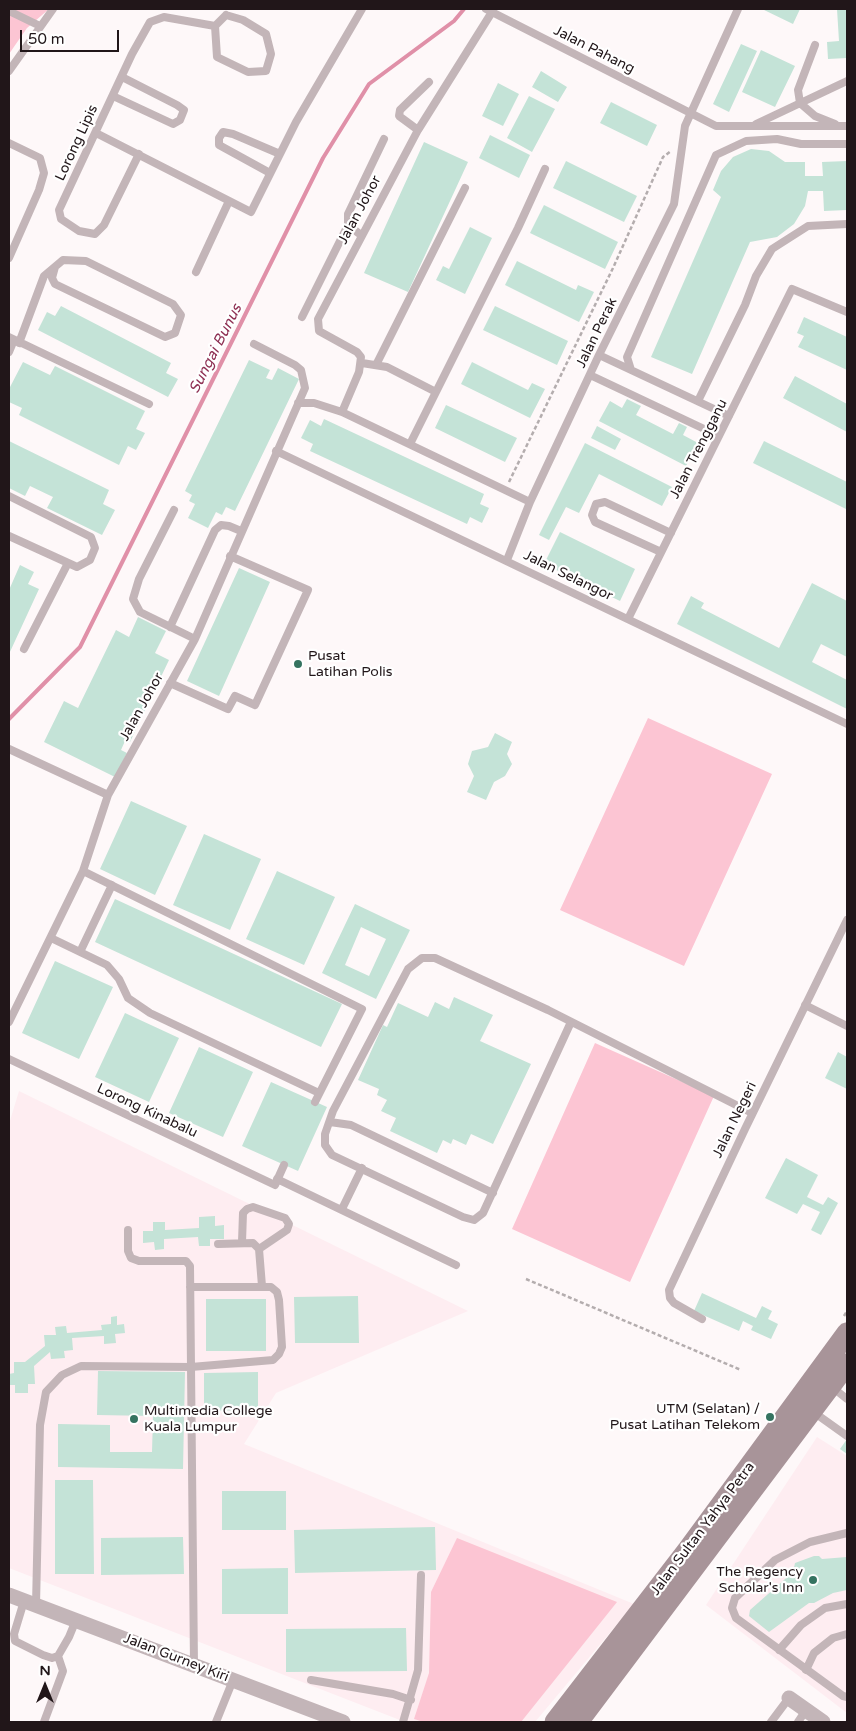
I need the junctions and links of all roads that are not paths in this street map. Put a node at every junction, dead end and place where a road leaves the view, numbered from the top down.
1 (53, 9) edge
2 (362, 9) edge
3 (738, 9) edge
4 (9, 11) edge
5 (489, 11) edge
6 (228, 12) edge
7 (40, 26) junction
8 (215, 26) junction
9 (814, 45) dead end
10 (9, 70) edge
11 (122, 77) junction
12 (847, 81) edge
13 (429, 82) dead end
14 (113, 96) junction
15 (800, 103) junction
16 (692, 113) junction
17 (752, 126) junction
18 (843, 126) edge
19 (418, 130) junction
20 (96, 133) junction
21 (384, 139) dead end
22 (9, 142) edge
23 (847, 144) edge
24 (139, 154) junction
25 (280, 154) junction
26 (545, 169) dead end
27 (270, 173) junction
28 (465, 188) dead end
29 (229, 201) junction
30 (847, 224) edge
31 (348, 225) junction
32 (361, 235) junction
33 (9, 258) edge
34 (55, 267) junction
35 (196, 272) dead end
36 (847, 312) edge
37 (302, 317) dead end
38 (14, 340) edge
39 (254, 344) dead end
40 (9, 352) edge
41 (599, 355) junction
42 (362, 363) junction
43 (376, 365) junction
44 (631, 370) junction
45 (590, 375) junction
46 (436, 392) junction
47 (698, 401) junction
48 (298, 403) junction
49 (149, 404) dead end
50 (342, 412) junction
51 (729, 416) junction
52 (720, 436) junction
53 (410, 444) junction
54 (276, 451) junction
55 (9, 496) edge
56 (530, 502) junction
57 (174, 510) dead end
58 (241, 531) junction
59 (671, 533) junction
60 (9, 536) edge
61 (661, 552) junction
62 (230, 556) junction
63 (507, 560) junction
64 (68, 563) junction
65 (628, 619) junction
66 (170, 627) junction
67 (195, 639) junction
68 (24, 649) dead end
69 (170, 683) junction
70 (847, 724) edge
71 (9, 749) edge
72 (108, 795) junction
73 (83, 871) junction
74 (112, 885) junction
75 (847, 920) edge
76 (51, 938) junction
77 (80, 952) junction
78 (805, 1005) junction
79 (12, 1006) edge
80 (9, 1022) edge
81 (571, 1022) junction
82 (847, 1026) edge
83 (9, 1059) edge
84 (319, 1093) junction
85 (315, 1102) dead end
86 (752, 1113) junction
87 (330, 1122) junction
88 (284, 1165) dead end
89 (362, 1168) junction
90 (276, 1182) junction
91 (492, 1193) junction
92 (342, 1209) junction
93 (128, 1230) dead end
94 (242, 1242) junction
95 (218, 1244) dead end
96 (259, 1249) junction
97 (456, 1265) dead end
98 (262, 1286) junction
99 (190, 1287) junction
100 (702, 1319) dead end
101 (847, 1333) edge
102 (847, 1364) edge
103 (191, 1367) junction
104 (830, 1386) junction
105 (847, 1399) edge
106 (812, 1411) junction
107 (847, 1436) edge
108 (847, 1533) edge
109 (421, 1575) dead end
110 (9, 1595) edge
111 (30, 1603) junction
112 (847, 1604) edge
113 (656, 1605) junction
114 (76, 1620) junction
115 (847, 1634) edge
116 (780, 1650) junction
117 (58, 1656) junction
118 (194, 1665) junction
119 (806, 1670) junction
120 (233, 1680) junction
121 (311, 1680) dead end
122 (847, 1697) edge
123 (789, 1698) joint
124 (411, 1700) junction
125 (802, 1716) edge
126 (334, 1721) edge
127 (44, 1722) edge
128 (216, 1722) edge
129 (402, 1722) edge
130 (555, 1722) edge
131 (578, 1722) edge
132 (771, 1722) edge
133 (823, 1722) edge

1 - 7 lane
2 - 25 lane
3 - 16 lane
4 - 7 lane
5 - 16 lane, Jalan Pahang
5 - 19 lane, Jalan Johor
6 - 8 lane
6 - 8 lane
7 - 10 lane
8 - 11 lane, Lorong Lipis
9 - 15 lane
11 - 14 lane, Lorong Lipis
11 - 14 lane
12 - 15 lane
13 - 19 lane
14 - 20 lane, Lorong Lipis
15 - 17 lane
15 - 18 lane
16 - 17 lane, Jalan Pahang
16 - 41 lane, Jalan Perak
17 - 18 lane, Jalan Pahang
19 - 32 lane, Jalan Johor
20 - 24 lane
20 - 24 lane, Lorong Lipis
21 - 31 lane
22 - 33 lane
23 - 44 lane
24 - 29 lane
25 - 27 lane
25 - 27 lane
26 - 46 lane
27 - 29 lane
28 - 43 lane
29 - 35 lane
30 - 47 lane
31 - 32 lane
31 - 37 lane
32 - 42 lane, Jalan Johor
34 - 34 lane
34 - 38 lane
36 - 51 lane, Jalan Trengganu
38 - 40 lane
38 - 49 lane
39 - 48 lane, Jalan Johor
41 - 44 lane
41 - 45 lane, Jalan Perak
42 - 43 lane
42 - 50 lane
43 - 46 lane
44 - 47 lane
45 - 52 lane
45 - 56 lane, Jalan Perak
46 - 53 lane
47 - 51 lane
48 - 50 lane
48 - 54 lane, Jalan Johor
50 - 53 lane
51 - 52 lane, Jalan Trengganu
52 - 59 lane, Jalan Trengganu
53 - 56 lane
54 - 58 lane, Jalan Johor
54 - 63 lane, Jalan Selangor
55 - 64 lane
56 - 63 lane, Jalan Perak
57 - 66 lane
58 - 62 lane, Jalan Johor
58 - 66 lane
59 - 61 lane, Jalan Trengganu
59 - 61 lane
60 - 64 lane
61 - 65 lane, Jalan Trengganu
62 - 67 lane, Jalan Johor
62 - 69 lane
63 - 65 lane, Jalan Selangor
64 - 68 lane
65 - 70 lane, Jalan Selangor
66 - 67 lane
67 - 69 lane, Jalan Johor
69 - 72 lane, Jalan Johor
71 - 72 lane
72 - 73 lane, Jalan Johor
73 - 74 lane
73 - 76 lane, Jalan Johor
74 - 77 lane
74 - 84 lane
75 - 78 lane, Jalan Negeri
76 - 77 lane
76 - 79 lane, Jalan Johor
77 - 84 lane
78 - 82 lane
78 - 86 lane, Jalan Negeri
79 - 80 lane, Jalan Johor
81 - 86 lane
81 - 87 lane
81 - 91 lane
83 - 90 lane, Lorong Kinabalu
84 - 85 lane
86 - 100 lane, Jalan Negeri
87 - 89 lane
87 - 91 lane
88 - 90 lane
89 - 91 lane
89 - 92 lane
90 - 92 lane, Lorong Kinabalu
92 - 97 lane, Lorong Kinabalu
93 - 99 lane
94 - 95 lane
94 - 96 lane
94 - 96 lane
96 - 98 lane
98 - 99 lane
98 - 103 lane
99 - 103 lane
101 - 113 main road, Jalan Sultan Yahya Petra
102 - 104 main road, Jalan Sultan Yahya Petra
103 - 111 lane
103 - 118 lane
104 - 105 lane
104 - 106 main road, Jalan Sultan Yahya Petra
106 - 107 lane
106 - 113 main road, Jalan Sultan Yahya Petra
108 - 116 lane
109 - 124 lane
110 - 111 street, Jalan Gurney Kiri
111 - 114 street, Jalan Gurney Kiri
111 - 117 lane
112 - 116 lane
113 - 130 main road, Jalan Sultan Yahya Petra
113 - 131 main road, Jalan Sultan Yahya Petra
114 - 117 lane
114 - 118 street, Jalan Gurney Kiri
115 - 119 lane
116 - 119 lane
117 - 127 lane
118 - 120 street, Jalan Gurney Kiri
119 - 122 lane
120 - 126 street, Jalan Gurney Kiri
120 - 128 lane
121 - 124 lane
123 - 125 street
123 - 132 lane
124 - 129 lane
125 - 133 street

